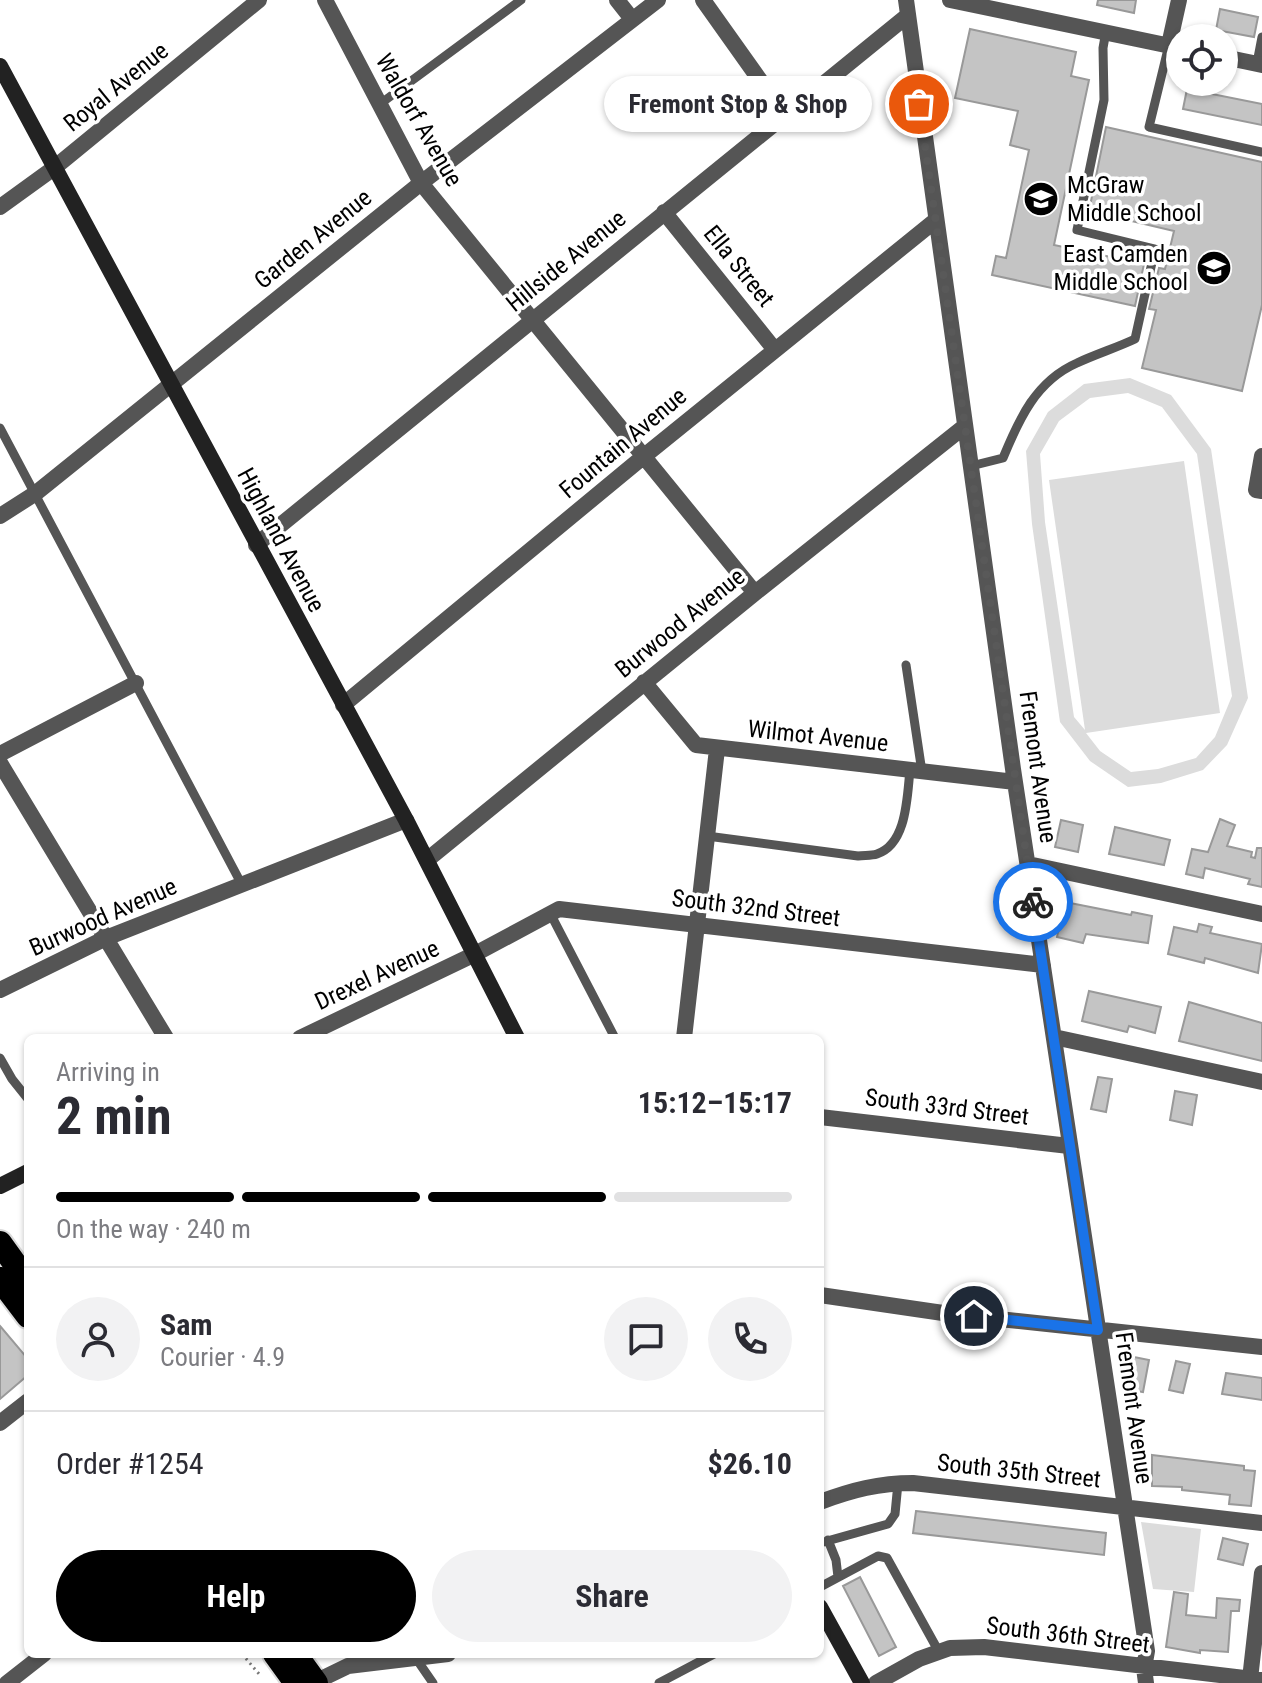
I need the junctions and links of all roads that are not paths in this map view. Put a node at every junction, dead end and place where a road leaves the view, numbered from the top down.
1 (259, 0) edge
2 (325, 0) edge
3 (617, 0) edge
4 (658, 0) edge
5 (703, 0) edge
6 (950, 0) edge
7 (1179, 0) edge
8 (517, 1) edge
9 (998, 4) edge
10 (906, 8) edge
11 (632, 19) junction
12 (1176, 24) edge
13 (1106, 31) junction
14 (1262, 37) edge
15 (1166, 45) edge
16 (1238, 60) edge
17 (1259, 64) edge
18 (0, 66) edge
19 (1166, 73) edge
20 (380, 104) junction
21 (784, 114) junction
22 (1262, 152) edge
23 (54, 168) junction
24 (421, 183) junction
25 (0, 207) edge
26 (664, 212) junction
27 (936, 220) junction
28 (532, 320) junction
29 (775, 350) junction
30 (171, 384) junction
31 (965, 426) junction
32 (0, 428) edge
33 (1262, 456) edge
34 (643, 457) junction
35 (971, 466) junction
36 (1259, 491) edge
37 (36, 493) junction
38 (0, 516) edge
39 (256, 545) junction
40 (755, 593) junction
41 (906, 665) dead end
42 (644, 682) junction
43 (136, 683) junction
44 (343, 705) junction
45 (717, 749) junction
46 (0, 754) edge
47 (0, 763) edge
48 (916, 771) junction
49 (1015, 782) junction
50 (406, 820) junction
51 (707, 836) junction
52 (427, 860) junction
53 (1028, 864) junction
54 (242, 885) junction
55 (550, 913) junction
56 (1262, 914) edge
57 (695, 926) junction
58 (106, 938) junction
59 (475, 954) junction
60 (1043, 965) junction
61 (0, 990) edge
62 (164, 1034) edge
63 (308, 1034) edge
64 (515, 1034) edge
65 (613, 1034) edge
66 (684, 1034) edge
67 (1054, 1037) junction
68 (0, 1058) edge
69 (1262, 1082) edge
70 (24, 1094) edge
71 (824, 1117) edge
72 (1069, 1146) junction
73 (24, 1174) edge
74 (0, 1186) edge
75 (0, 1243) edge
76 (24, 1276) edge
77 (0, 1279) edge
78 (824, 1296) edge
79 (24, 1311) edge
80 (1098, 1330) junction
81 (1262, 1347) edge
82 (24, 1404) edge
83 (0, 1423) edge
84 (898, 1483) junction
85 (824, 1500) edge
86 (1124, 1507) junction
87 (1262, 1523) edge
88 (824, 1542) edge
89 (1262, 1573) edge
90 (838, 1577) junction
91 (824, 1585) edge
92 (824, 1614) edge
93 (939, 1652) junction
94 (39, 1658) edge
95 (280, 1658) edge
96 (297, 1658) edge
97 (401, 1658) edge
98 (415, 1658) edge
99 (706, 1658) edge
100 (1145, 1676) edge
101 (1256, 1680) edge
102 (7, 1683) edge
103 (309, 1683) edge
104 (433, 1683) edge
105 (659, 1683) edge
106 (862, 1683) edge
107 (876, 1683) edge

1 - 23 street, Royal Avenue
2 - 20 street, Waldorf Avenue
3 - 11 street
4 - 11 street, Garden Avenue
5 - 21 street
6 - 9 street
7 - 12 street
8 - 20 lane
9 - 13 street
10 - 21 street, Hillside Avenue
10 - 27 street, Fremont Avenue
11 - 24 street, Garden Avenue
13 - 15 street
13 - 35 lane
14 - 17 lane
16 - 17 street
18 - 23 street, Highland Avenue
19 - 22 lane
20 - 24 street, Waldorf Avenue
21 - 26 street, Hillside Avenue
23 - 25 street, Royal Avenue
23 - 30 street, Highland Avenue
24 - 28 street, Waldorf Avenue
24 - 30 street, Garden Avenue
26 - 28 street, Hillside Avenue
26 - 29 street, Ella Street
27 - 29 street, Fountain Avenue
27 - 31 street, Fremont Avenue
28 - 34 street, Waldorf Avenue
28 - 39 street, Hillside Avenue
29 - 34 street, Fountain Avenue
30 - 37 street, Garden Avenue
30 - 39 street, Highland Avenue
31 - 35 street, Fremont Avenue
31 - 40 street, Burwood Avenue
32 - 37 lane
33 - 36 street
34 - 40 street, Waldorf Avenue
34 - 44 street, Fountain Avenue
35 - 49 street, Fremont Avenue
37 - 38 street, Garden Avenue
37 - 43 lane
39 - 44 street, Highland Avenue
40 - 42 street, Burwood Avenue
41 - 48 lane
42 - 45 street, Wilmot Avenue
42 - 52 street, Burwood Avenue
43 - 46 street
43 - 54 lane
44 - 50 street, Highland Avenue
45 - 48 street, Wilmot Avenue
45 - 51 street
47 - 58 street
48 - 49 street, Wilmot Avenue
48 - 51 lane
49 - 53 street, Fremont Avenue
50 - 52 street, Highland Avenue
50 - 54 street, Burwood Avenue
51 - 57 street
52 - 59 street, Highland Avenue
53 - 56 street
53 - 60 street, Fremont Avenue
54 - 58 street, Burwood Avenue
55 - 57 street, South 32nd Street
55 - 59 street, South 32nd Street
55 - 65 lane
57 - 60 street, South 32nd Street
57 - 66 street
58 - 61 street, Burwood Avenue
58 - 62 street
59 - 63 street, Drexel Avenue
59 - 64 street, Highland Avenue
60 - 67 street, Fremont Avenue
67 - 69 street
67 - 72 street, Fremont Avenue
68 - 70 lane
71 - 72 street, South 33rd Street
72 - 80 street, Fremont Avenue
73 - 74 street
75 - 76 highway
77 - 79 highway
78 - 80 street
80 - 81 street
80 - 86 street, Fremont Avenue
82 - 83 street
84 - 85 street, South 35th Street
84 - 86 street, South 35th Street
84 - 88 lane
86 - 87 street, South 35th Street
86 - 100 street, Fremont Avenue
88 - 90 lane
89 - 101 street
90 - 91 lane
90 - 93 lane
92 - 106 street
93 - 100 street, South 36th Street
93 - 107 street, South 36th Street
94 - 102 street
95 - 103 highway
96 - 103 highway
97 - 103 street
98 - 104 lane
99 - 105 lane
100 - 101 street, South 36th Street

